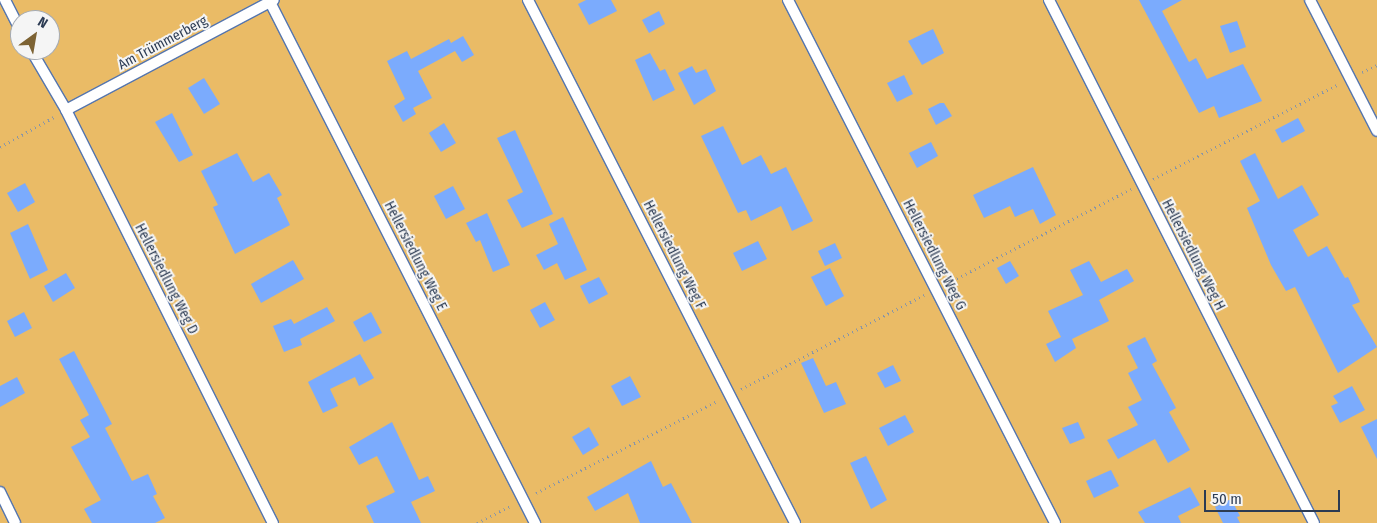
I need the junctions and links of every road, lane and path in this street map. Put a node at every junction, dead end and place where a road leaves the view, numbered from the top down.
1 (528, 0) edge
2 (788, 0) edge
3 (1049, 0) edge
4 (1310, 0) edge
5 (272, 1) edge
6 (37, 60) edge
7 (66, 110) junction
8 (1377, 131) edge
9 (0, 147) edge
10 (0, 492) edge
11 (15, 523) edge
12 (273, 523) edge
13 (535, 523) edge
14 (795, 523) edge
15 (1055, 523) edge
16 (1314, 523) edge

1 - 14 lane, Hellersiedlung Weg F
2 - 15 lane, Hellersiedlung Weg G
3 - 16 lane, Hellersiedlung Weg H
4 - 8 lane
5 - 7 lane, Am Trümmerberg
5 - 13 lane, Hellersiedlung Weg E
6 - 7 lane, Hellersiedlung Weg D
7 - 9 path
7 - 12 lane, Hellersiedlung Weg D
10 - 11 lane

